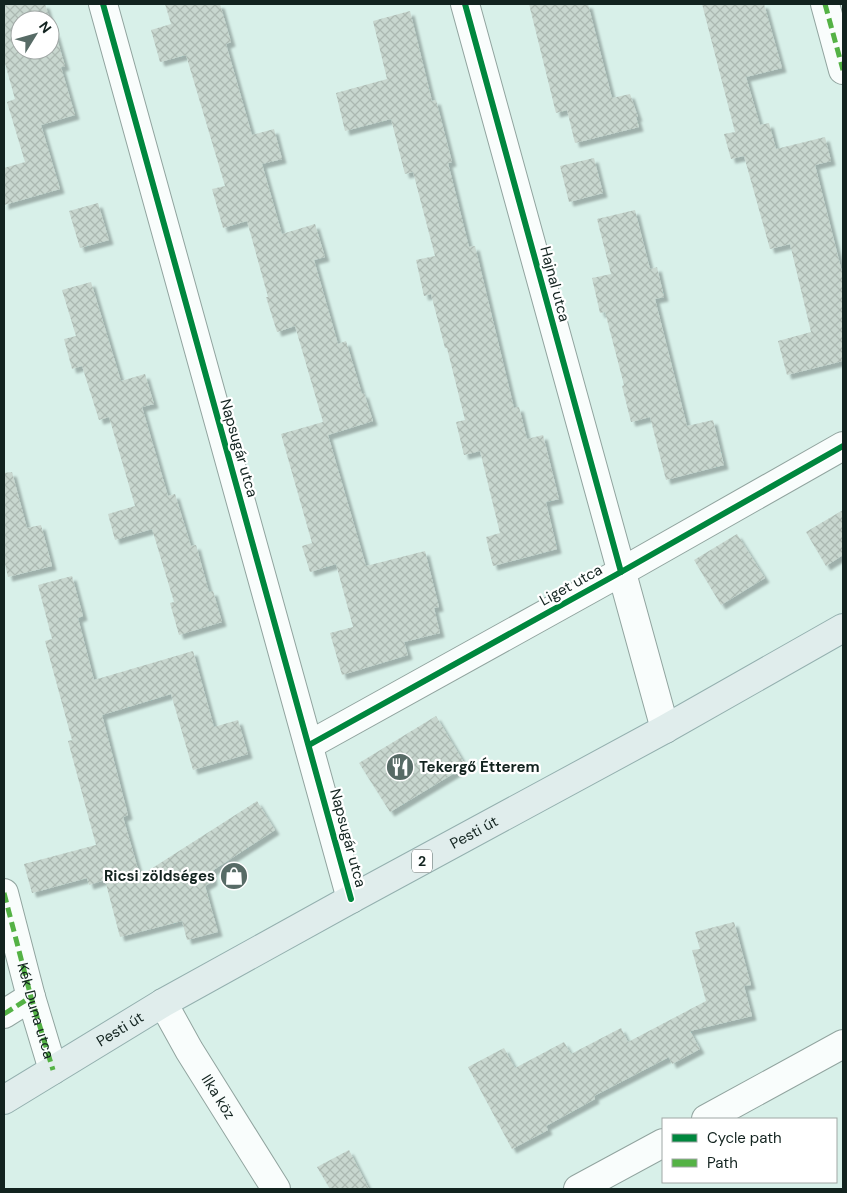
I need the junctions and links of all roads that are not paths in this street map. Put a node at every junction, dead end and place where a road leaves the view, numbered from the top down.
1 (103, 4) edge
2 (465, 4) edge
3 (825, 4) edge
4 (838, 29) edge
5 (843, 70) edge
6 (843, 446) edge
7 (621, 572) junction
8 (843, 628) edge
9 (665, 729) junction
10 (309, 745) junction
11 (4, 893) edge
12 (351, 899) junction
13 (31, 997) junction
14 (163, 1003) junction
15 (4, 1014) edge
16 (843, 1044) edge
17 (53, 1070) junction
18 (4, 1100) edge
19 (708, 1118) edge
20 (662, 1144) edge
21 (276, 1189) edge
22 (578, 1189) edge

1 - 10 street, Napsugár utca
2 - 7 street, Hajnal utca
3 - 4 street
4 - 5 street
6 - 7 street, Liget utca
7 - 9 street, Hajnal utca
7 - 10 street, Liget utca
8 - 9 main road, Pesti út / 2
9 - 12 main road, Pesti út / 2
10 - 12 street, Napsugár utca
11 - 13 street, Kék Duna utca
12 - 14 main road, Pesti út / 2
13 - 15 street
13 - 17 street, Kék Duna utca
14 - 17 main road, Pesti út / 2
14 - 21 street, Ilka köz
16 - 19 street
17 - 18 main road, Pesti út / 2
20 - 22 street

